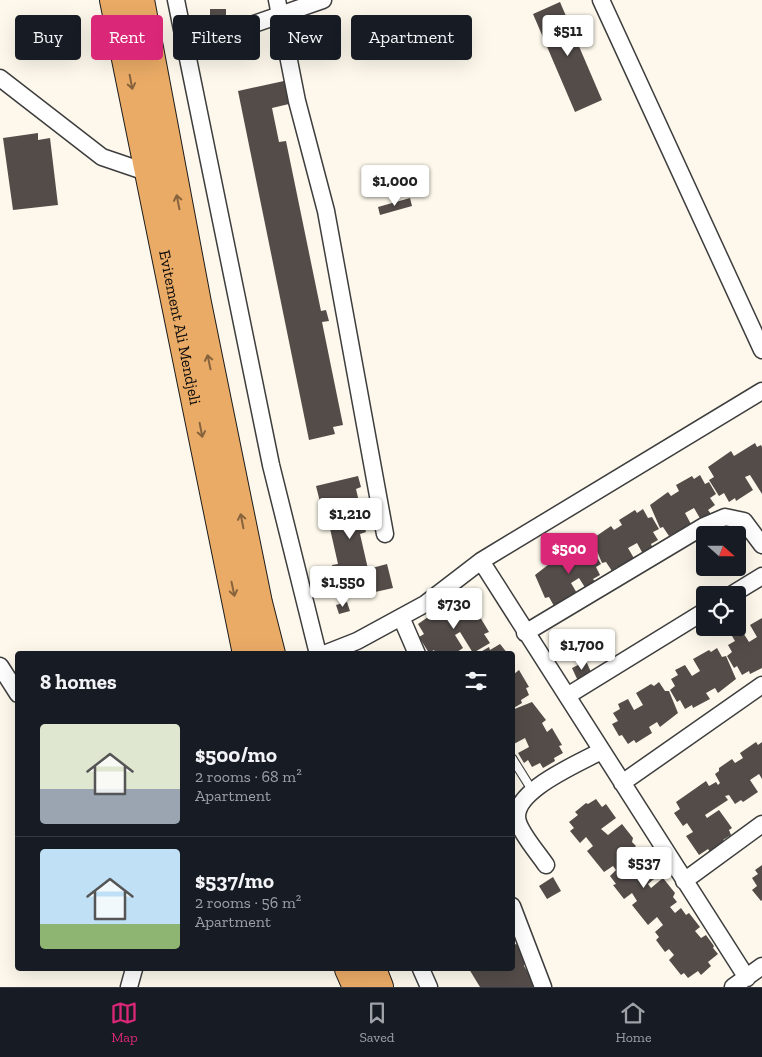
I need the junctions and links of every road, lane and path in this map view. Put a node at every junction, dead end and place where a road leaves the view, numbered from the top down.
1 (114, 0) edge
2 (140, 0) edge
3 (176, 0) edge
4 (323, 0) edge
5 (601, 0) edge
6 (278, 8) edge
7 (179, 15) edge
8 (260, 16) edge
9 (187, 60) edge
10 (0, 78) edge
11 (149, 173) junction
12 (762, 350) edge
13 (762, 392) edge
14 (385, 534) dead end
15 (762, 545) edge
16 (480, 561) junction
17 (762, 576) edge
18 (746, 586) edge
19 (401, 616) junction
20 (696, 617) edge
21 (524, 633) junction
22 (246, 651) edge
23 (270, 651) edge
24 (317, 651) edge
25 (332, 651) edge
26 (416, 651) edge
27 (0, 666) edge
28 (762, 685) edge
29 (15, 689) edge
30 (567, 696) junction
31 (601, 751) junction
32 (515, 763) edge
33 (622, 783) junction
34 (532, 790) junction
35 (762, 824) edge
36 (546, 865) dead end
37 (684, 881) junction
38 (515, 914) edge
39 (762, 966) edge
40 (133, 971) edge
41 (350, 971) edge
42 (373, 971) edge
43 (422, 971) edge
44 (747, 978) junction
45 (129, 987) edge
46 (357, 987) edge
47 (379, 987) edge
48 (429, 987) edge
49 (543, 987) edge
50 (733, 987) edge

1 -> 11 highway, Evitement Ali Mendjeli
23 -> 2 highway, Evitement Ali Mendjeli
3 - 7 street
4 - 6 street
5 - 12 street
6 - 8 street
6 - 14 street
9 - 24 street
10 - 11 street
11 -> 22 highway, Evitement Ali Mendjeli
13 - 16 street
15 - 21 street
16 - 19 street
16 - 21 street
17 - 18 street
19 - 25 street
19 - 26 street
20 - 30 street
21 - 30 street
27 - 29 street
28 - 33 street
30 - 31 street
31 - 33 street
31 - 34 street
32 - 34 lane
33 - 37 street
34 - 36 street
35 - 37 street
37 - 44 street
38 - 49 street
39 - 44 street
40 - 45 street
41 - 46 highway
42 - 47 highway
43 - 48 street
44 - 50 street

